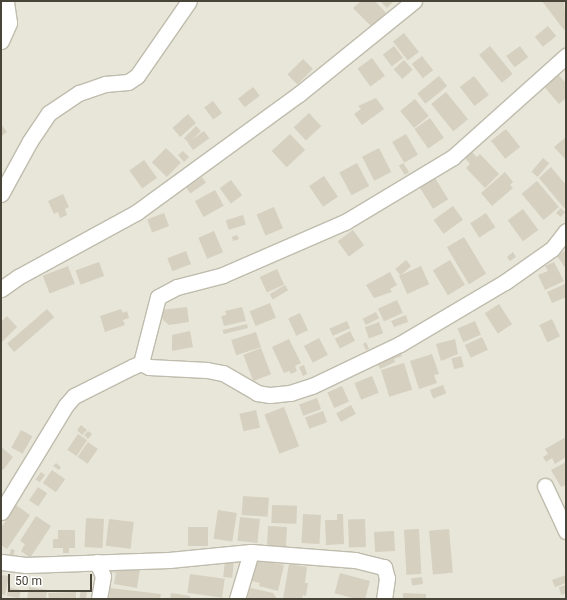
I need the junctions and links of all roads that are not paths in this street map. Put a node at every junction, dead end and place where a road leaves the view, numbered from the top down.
1 (6, 1) edge
2 (189, 1) edge
3 (414, 1) edge
4 (1, 41) edge
5 (566, 56) edge
6 (1, 194) edge
7 (566, 231) edge
8 (1, 289) edge
9 (141, 363) junction
10 (545, 486) dead end
11 (1, 512) edge
12 (566, 531) edge
13 (251, 552) junction
14 (1, 562) edge
15 (97, 562) junction
16 (99, 599) edge
17 (237, 599) edge
18 (384, 599) edge

1 - 4 street
2 - 6 street
3 - 8 street
5 - 9 street
7 - 9 street
9 - 11 street
10 - 12 street
13 - 15 street
13 - 17 street
13 - 18 street
14 - 15 street
15 - 16 street

